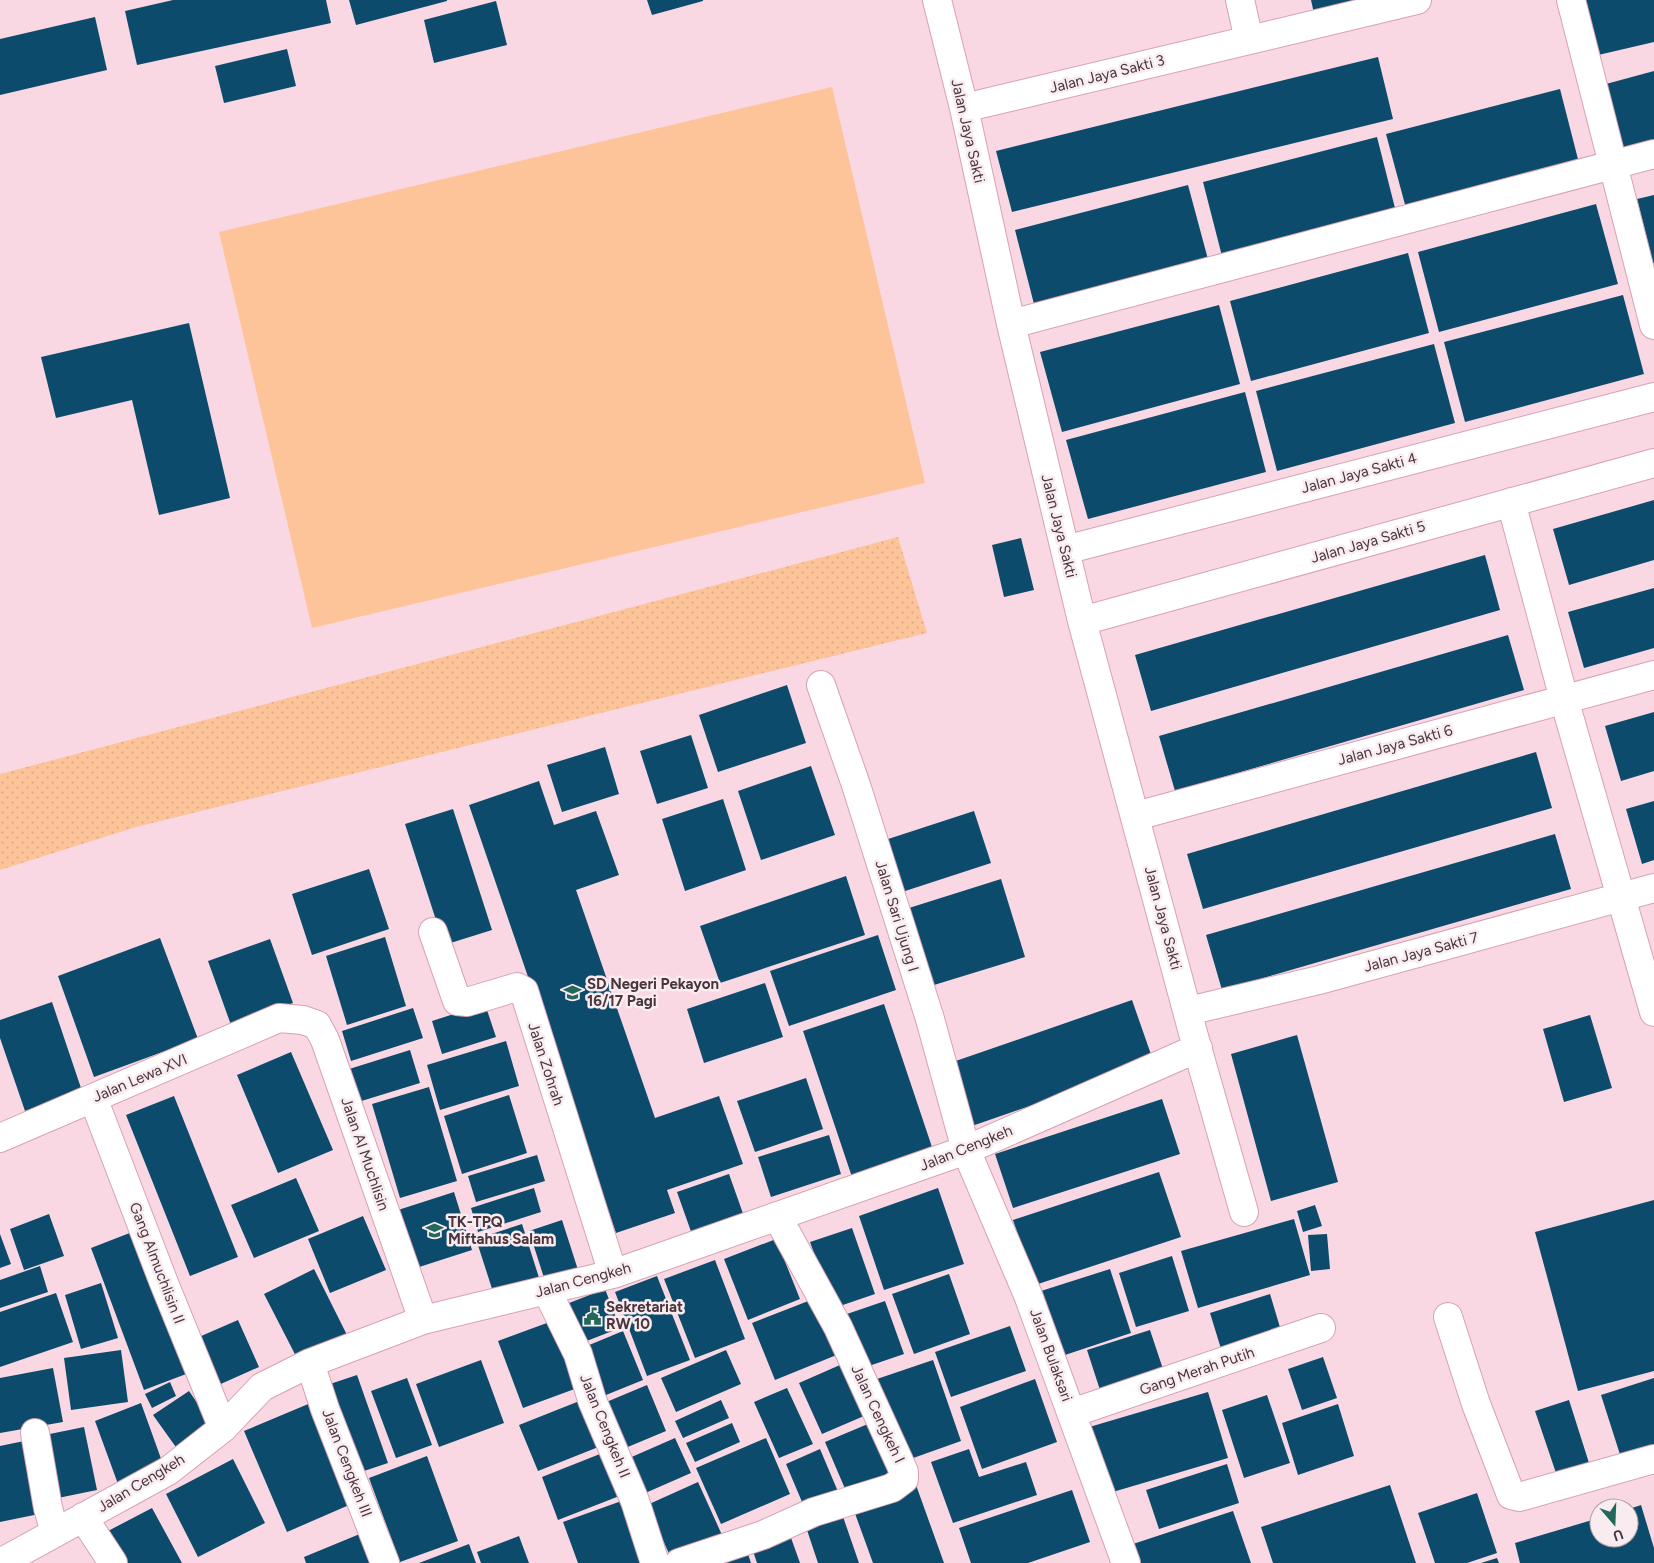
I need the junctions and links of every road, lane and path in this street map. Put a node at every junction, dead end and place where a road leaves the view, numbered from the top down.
1 (937, 0) edge
2 (1240, 0) edge
3 (1417, 0) edge
4 (1571, 0) edge
5 (1250, 40) junction
6 (964, 108) junction
7 (1654, 154) edge
8 (1614, 165) junction
9 (1011, 324) junction
10 (1654, 325) edge
11 (1654, 396) edge
12 (1654, 463) edge
13 (1511, 502) junction
14 (1065, 550) junction
15 (1082, 621) junction
16 (1654, 676) edge
17 (821, 685) dead end
18 (1564, 699) junction
19 (1136, 816) junction
20 (1654, 888) edge
21 (1622, 896) junction
22 (433, 932) dead end
23 (1188, 1011) junction
24 (1654, 1012) edge
25 (279, 1018) joint
26 (1198, 1048) junction
27 (93, 1098) junction
28 (0, 1138) edge
29 (966, 1150) junction
30 (1244, 1212) dead end
31 (777, 1216) junction
32 (614, 1274) junction
33 (547, 1291) junction
34 (1448, 1317) dead end
35 (423, 1320) junction
36 (1321, 1328) dead end
37 (310, 1362) junction
38 (1072, 1413) junction
39 (223, 1428) junction
40 (35, 1433) dead end
41 (1654, 1459) edge
42 (83, 1517) junction
43 (55, 1533) junction
44 (0, 1563) edge
45 (113, 1563) edge
46 (385, 1563) edge
47 (656, 1563) edge
48 (679, 1563) edge
49 (1126, 1563) edge

1 - 6 street, Jalan Jaya Sakti
2 - 5 street
3 - 5 street, Jalan Jaya Sakti 3
4 - 8 street
5 - 6 street, Jalan Jaya Sakti 3
6 - 9 street, Jalan Jaya Sakti
7 - 8 street
8 - 9 street
8 - 10 street
9 - 14 street, Jalan Jaya Sakti
11 - 14 street, Jalan Jaya Sakti 4
12 - 13 street, Jalan Jaya Sakti 5
13 - 15 street, Jalan Jaya Sakti 5
13 - 18 street
14 - 15 street, Jalan Jaya Sakti
15 - 19 street, Jalan Jaya Sakti
16 - 18 street, Jalan Jaya Sakti 6
17 - 29 street, Jalan Sari Ujung I
18 - 19 street, Jalan Jaya Sakti 6
18 - 21 street
19 - 23 street, Jalan Jaya Sakti
20 - 21 street, Jalan Jaya Sakti 7
21 - 23 street, Jalan Jaya Sakti 7
21 - 24 street
22 - 32 street, Jalan Zohrah
23 - 26 street, Jalan Jaya Sakti
25 - 27 street, Jalan Lewa XVI
25 - 35 street, Jalan Al Muchlisin
26 - 29 street, Jalan Cengkeh
26 - 30 street, Jalan Jaya Sakti
27 - 28 street, Jalan Lewa XVI
27 - 39 street, Gang Almuchlisin II
29 - 31 street, Jalan Cengkeh
29 - 38 street, Jalan Bulaksari
31 - 32 street, Jalan Cengkeh
31 - 48 street, Jalan Cengkeh I
32 - 33 street, Jalan Cengkeh
33 - 35 street, Jalan Cengkeh
33 - 47 street, Jalan Cengkeh II
34 - 41 street
35 - 37 street, Jalan Cengkeh
36 - 38 street, Gang Merah Putih
37 - 39 street, Jalan Cengkeh
37 - 46 street, Jalan Cengkeh III
38 - 49 street, Jalan Bulaksari
39 - 42 street, Jalan Cengkeh
40 - 43 street
42 - 43 street, Jalan Cengkeh
42 - 45 street
43 - 44 street, Jalan Cengkeh

